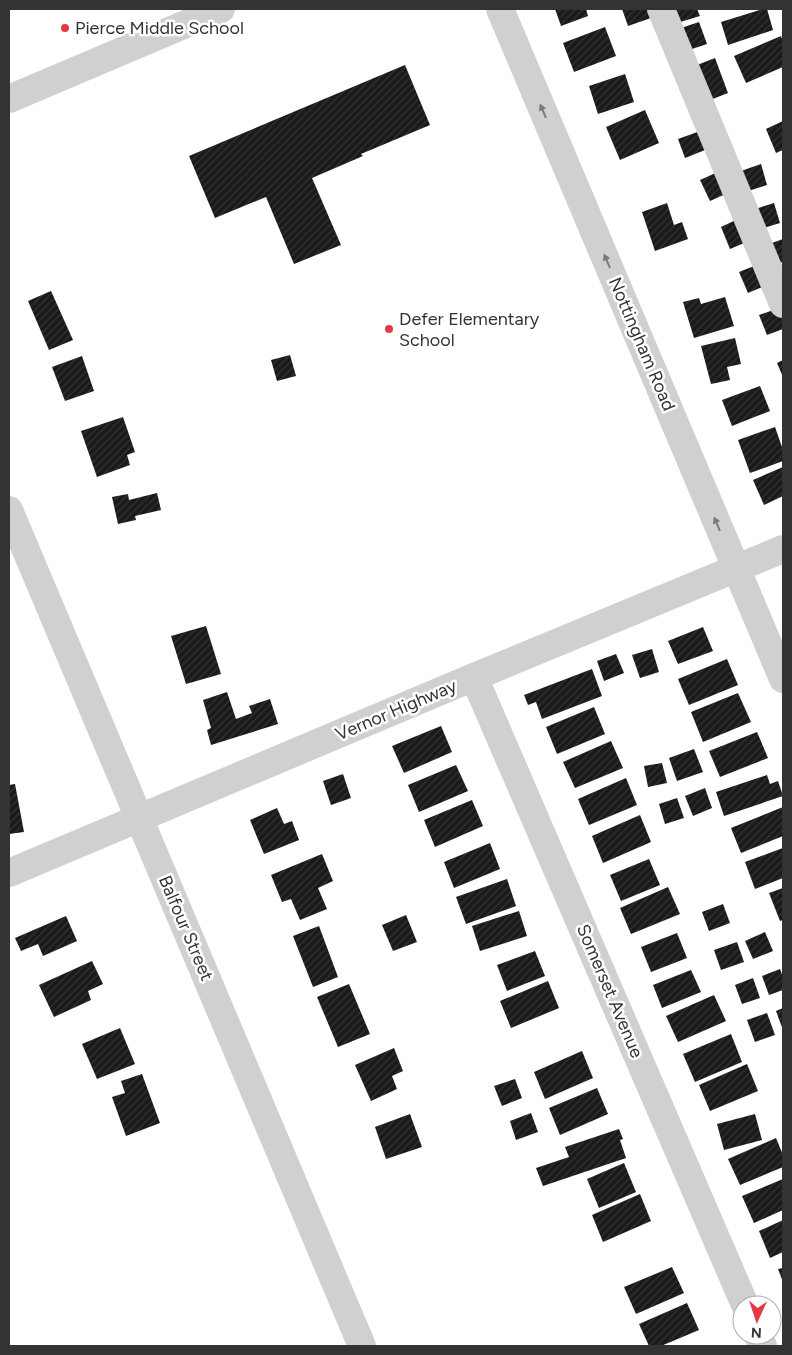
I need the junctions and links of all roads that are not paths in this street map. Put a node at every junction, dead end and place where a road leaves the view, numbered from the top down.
1 (221, 9) edge
2 (500, 9) edge
3 (661, 9) edge
4 (9, 98) edge
5 (783, 304) edge
6 (9, 510) edge
7 (783, 549) edge
8 (736, 568) junction
9 (474, 677) junction
10 (783, 679) edge
11 (139, 818) junction
12 (9, 873) edge
13 (741, 1295) edge
14 (362, 1346) edge

1 - 4 street
8 -> 2 street, Nottingham Road
3 - 5 street
6 - 11 street, Balfour Street
7 - 8 street, Vernor Highway
8 - 9 street, Vernor Highway
8 - 10 street, Nottingham Road
9 - 11 street, Vernor Highway
9 - 13 street, Somerset Avenue
11 - 12 street, Vernor Highway
11 - 14 street, Balfour Street

